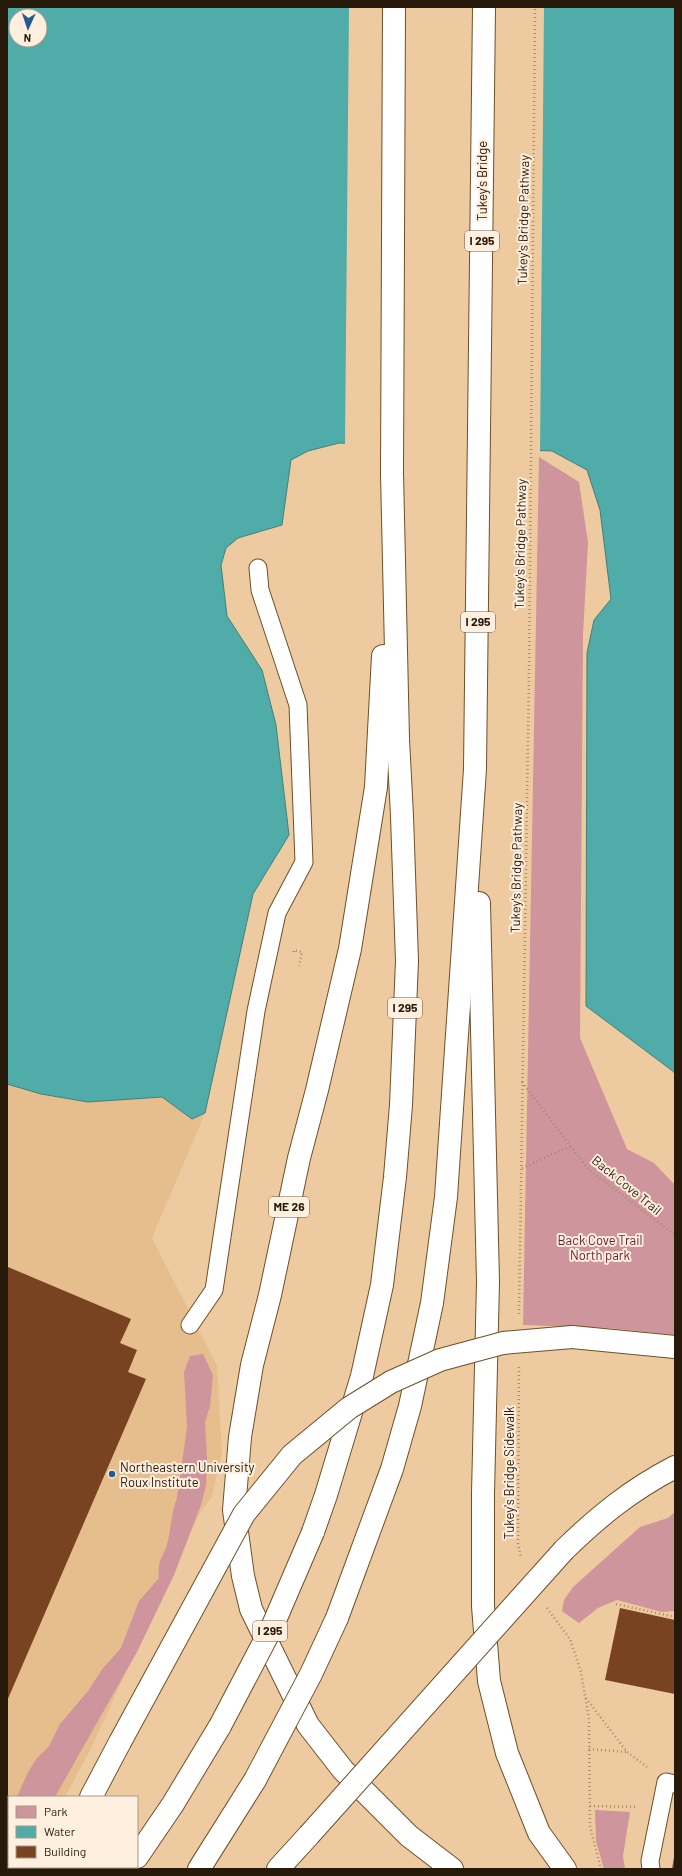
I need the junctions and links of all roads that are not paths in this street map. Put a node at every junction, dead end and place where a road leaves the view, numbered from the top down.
1 (394, 7) edge
2 (484, 7) edge
3 (392, 473) junction
4 (258, 568) dead end
5 (475, 769) junction
6 (190, 1325) dead end
7 (675, 1347) edge
8 (675, 1466) edge
9 (671, 1783) edge
10 (92, 1796) edge
11 (138, 1856) edge
12 (199, 1869) edge
13 (278, 1869) edge
14 (452, 1869) edge
15 (565, 1869) edge
16 (652, 1869) edge

1 - 3 highway, I 295
2 - 5 highway, Tukey's Bridge / I 295
3 - 11 highway, I 295, bridge
3 - 14 highway, ME 26
4 - 6 lane
5 - 12 highway, I 295, bridge
5 - 15 highway
7 - 10 highway, bridge
8 - 13 highway, bridge
9 - 16 lane

